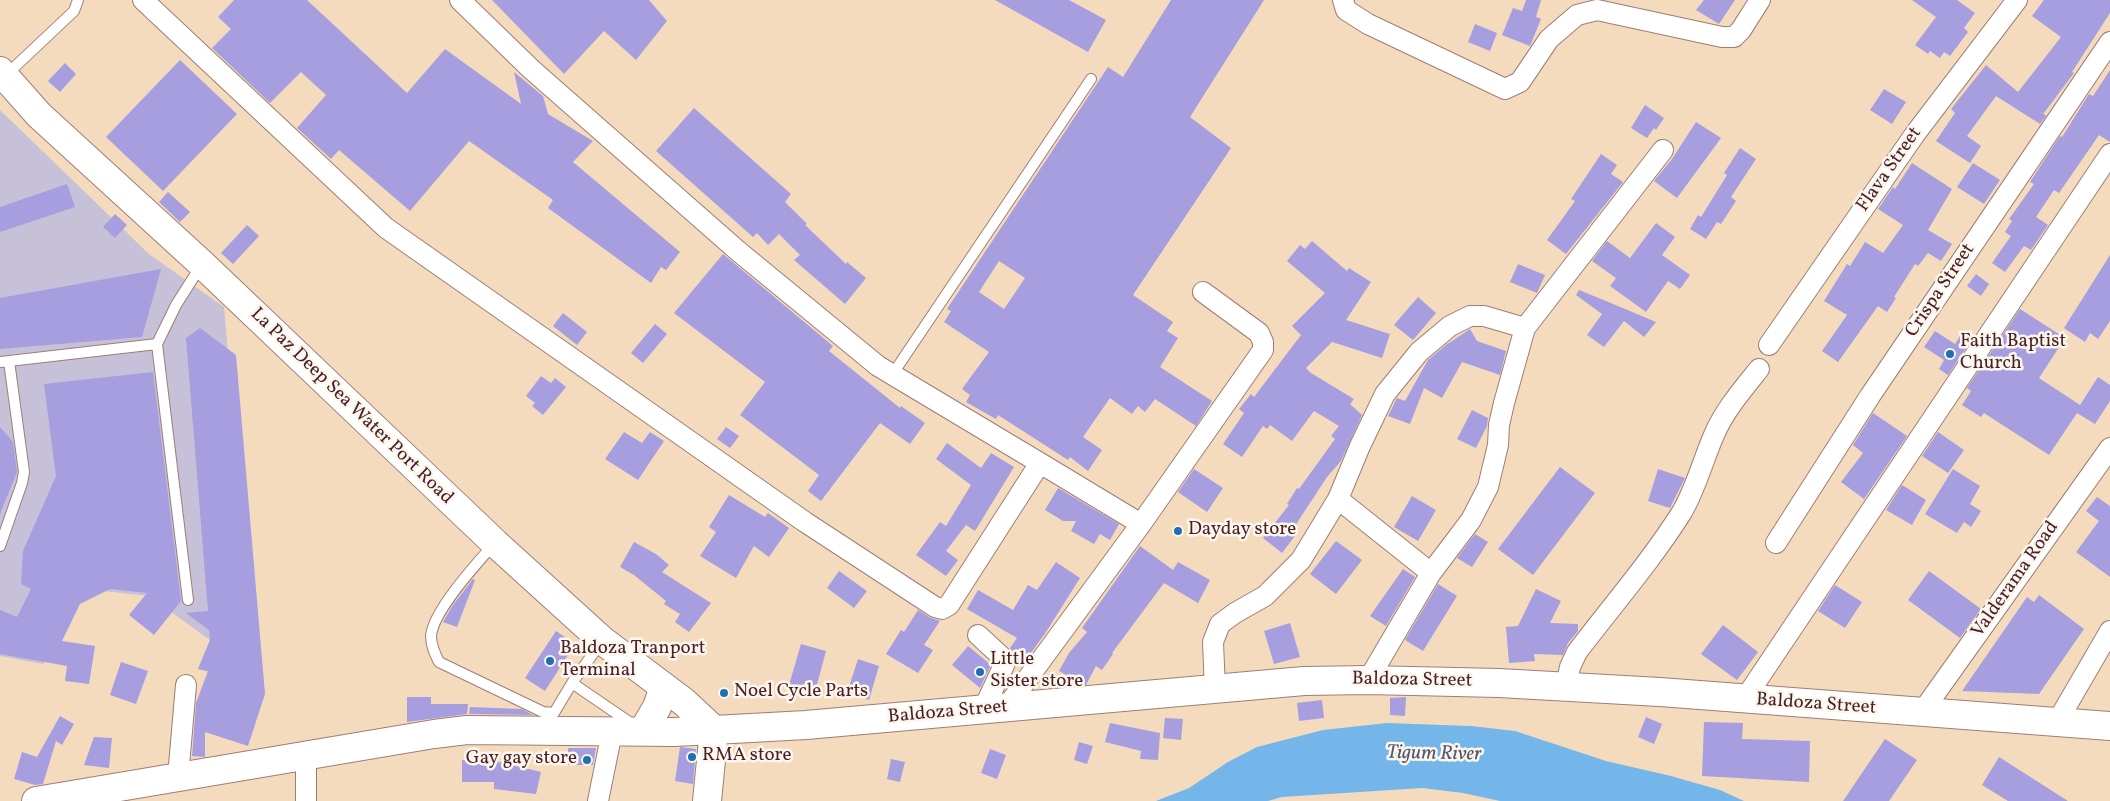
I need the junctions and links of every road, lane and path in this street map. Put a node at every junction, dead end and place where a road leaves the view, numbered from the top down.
1 (78, 0) edge
2 (143, 0) edge
3 (460, 0) edge
4 (1343, 0) edge
5 (1760, 0) edge
6 (2017, 0) edge
7 (1596, 5) edge
8 (2110, 42) edge
9 (2, 76) edge
10 (1091, 79) dead end
11 (1663, 150) dead end
12 (2110, 154) edge
13 (202, 264) junction
14 (1203, 292) dead end
15 (1525, 328) junction
16 (156, 344) junction
17 (1769, 345) dead end
18 (5, 361) edge
19 (1759, 369) dead end
20 (892, 375) junction
21 (2110, 448) edge
22 (1040, 463) junction
23 (1338, 499) junction
24 (1141, 524) junction
25 (495, 543) junction
26 (1776, 543) dead end
27 (0, 546) edge
28 (1431, 573) junction
29 (188, 600) dead end
30 (2110, 632) edge
31 (978, 635) dead end
32 (603, 641) junction
33 (1368, 680) junction
34 (572, 683) junction
35 (186, 685) dead end
36 (664, 687) junction
37 (1566, 687) junction
38 (1215, 690) junction
39 (1744, 700) junction
40 (994, 709) junction
41 (1922, 712) junction
42 (2057, 722) junction
43 (2110, 726) edge
44 (714, 730) junction
45 (644, 731) junction
46 (612, 732) junction
47 (306, 755) junction
48 (178, 777) junction
49 (36, 801) edge
50 (306, 801) edge
51 (598, 801) edge
52 (707, 801) edge

1 - 9 lane
2 - 22 street
3 - 20 street
4 - 7 street
5 - 7 street
6 - 17 street, Flava Street
8 - 26 street, Crispa Street
9 - 13 main road, La Paz Deep Sea Water Port Road
10 - 20 lane
11 - 15 street
12 - 39 street
13 - 16 lane
13 - 25 main road, La Paz Deep Sea Water Port Road
14 - 24 street
15 - 23 street
15 - 28 street
16 - 18 lane
16 - 29 lane
18 - 27 lane
19 - 37 street
20 - 22 street
21 - 41 street, Valderama Road
22 - 24 street
23 - 28 street
23 - 38 street
24 - 40 street
25 - 32 main road, La Paz Deep Sea Water Port Road
25 - 34 lane
28 - 33 street
30 - 42 street
31 - 40 street
32 - 34 lane
32 - 36 main road, La Paz Deep Sea Water Port Road
33 - 37 main road, Baldoza Street
33 - 38 main road, Baldoza Street
34 - 45 lane
35 - 48 street
36 - 44 main road, La Paz Deep Sea Water Port Road
36 - 45 main road
37 - 39 main road, Baldoza Street
38 - 40 main road, Baldoza Street
39 - 41 main road, Baldoza Street
40 - 44 main road, Baldoza Street
41 - 42 main road, Baldoza Street
42 - 43 main road, Baldoza Street
44 - 45 main road, Baldoza Street
44 - 52 main road
45 - 46 main road, Baldoza Street
46 - 47 main road, Baldoza Street
46 - 51 street
47 - 48 main road, Baldoza Street
47 - 50 street
48 - 49 main road, Baldoza Street

